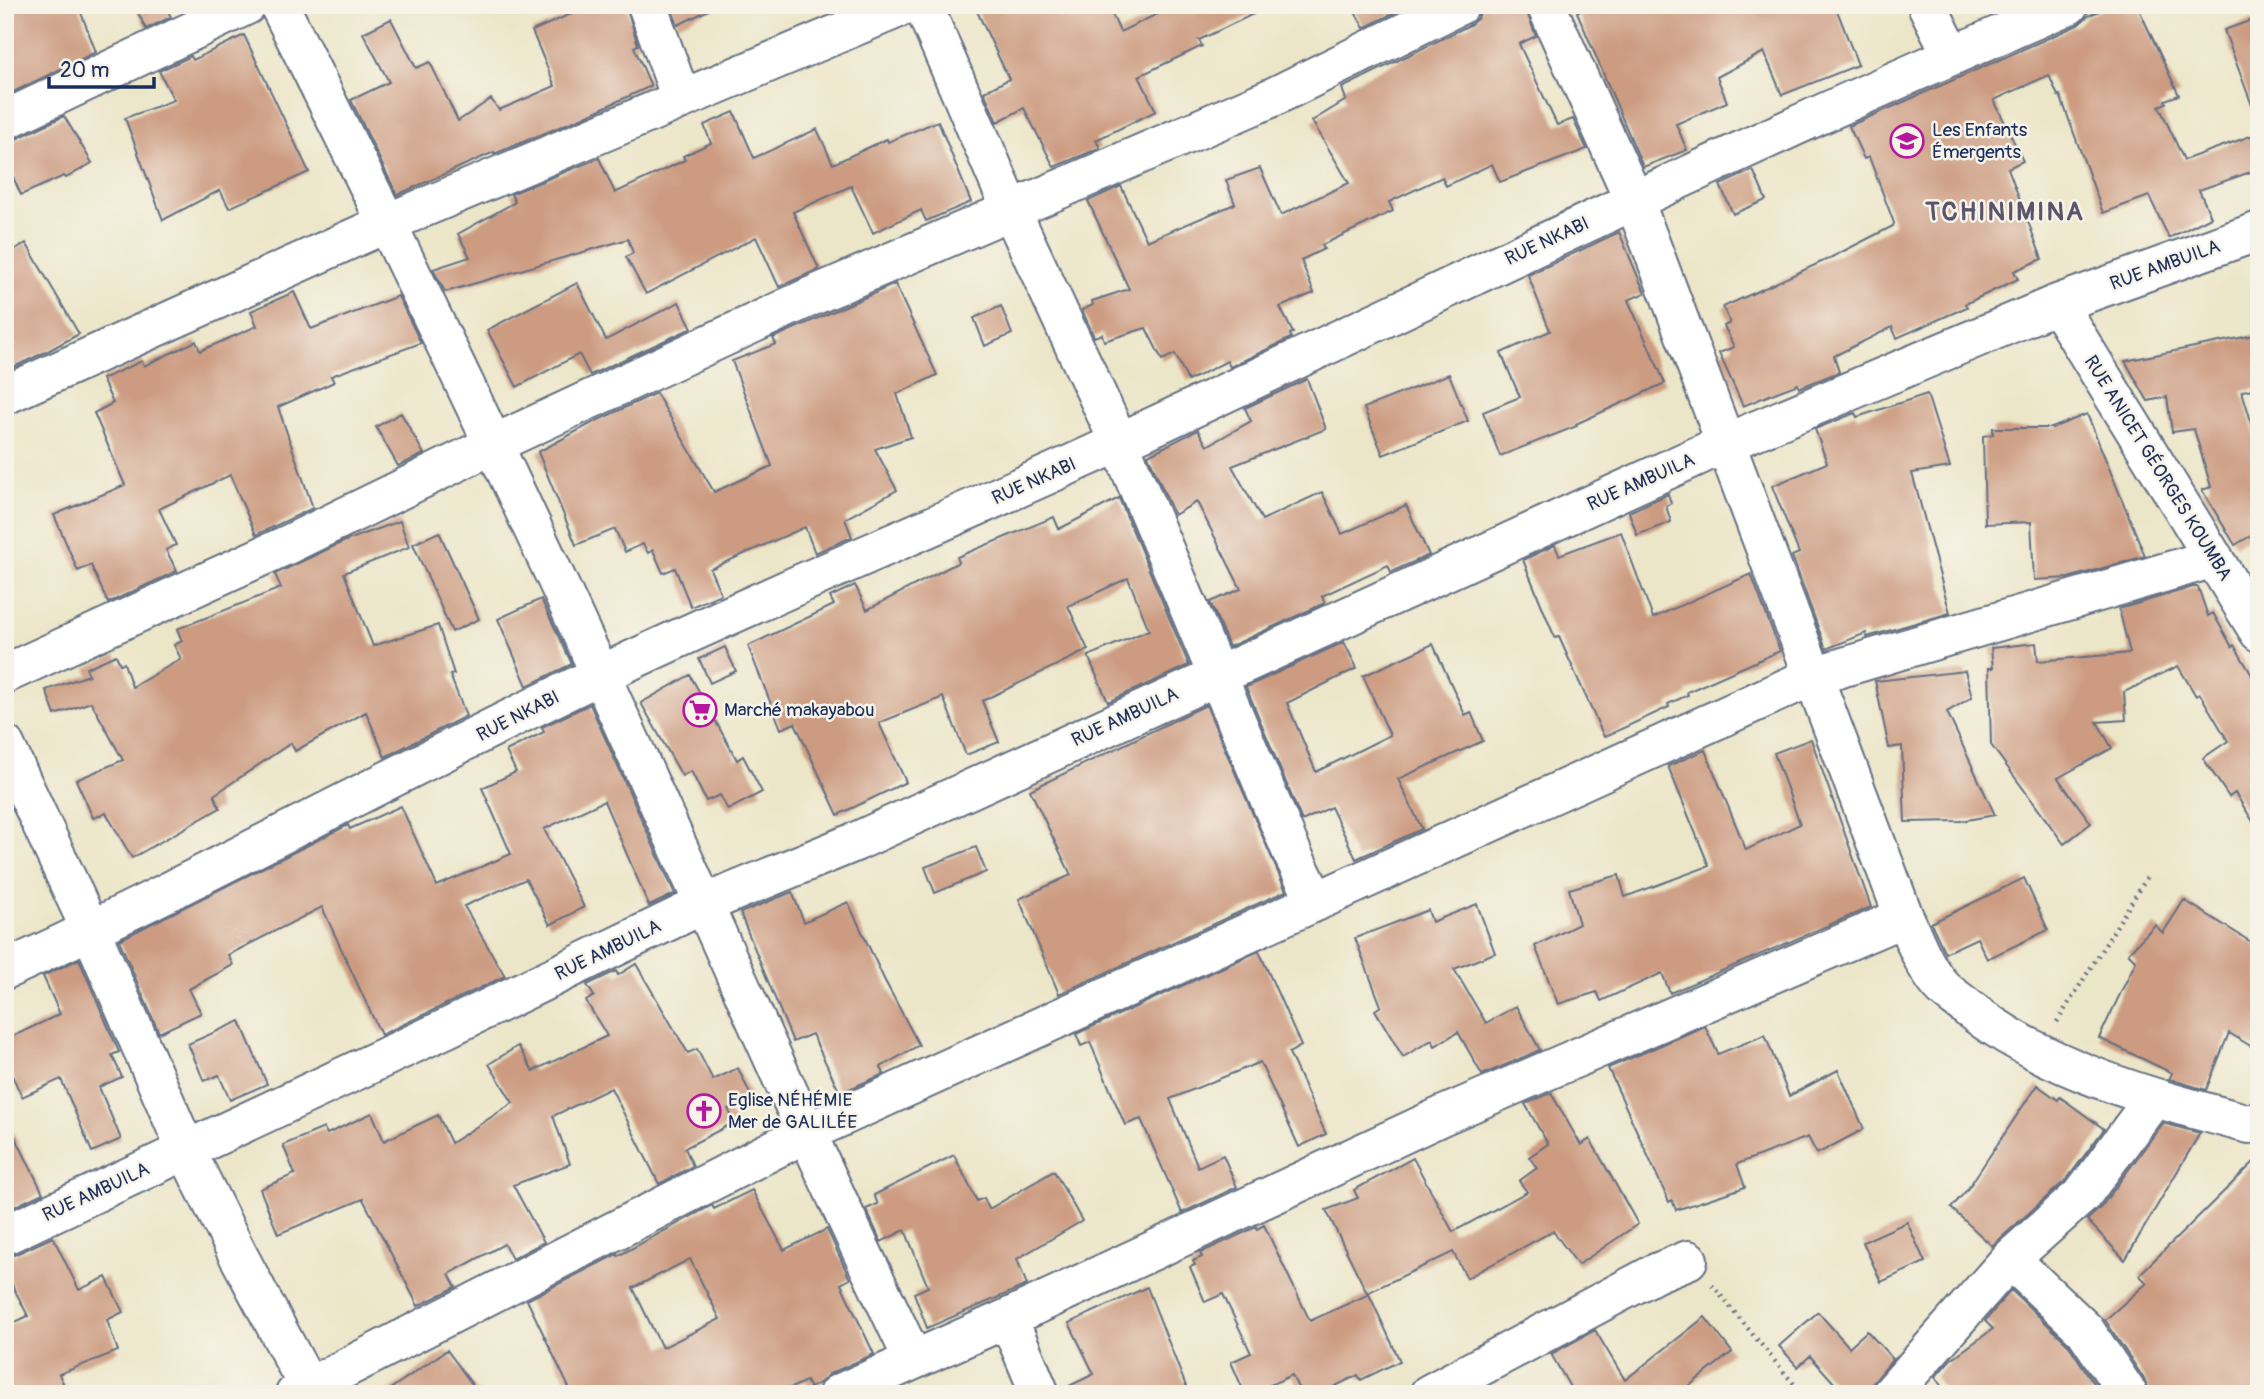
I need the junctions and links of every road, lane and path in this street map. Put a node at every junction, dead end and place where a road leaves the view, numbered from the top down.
1 (247, 5) edge
2 (279, 5) edge
3 (647, 5) edge
4 (906, 5) edge
5 (923, 5) edge
6 (1460, 5) edge
7 (1546, 5) edge
8 (1927, 5) edge
9 (2069, 5) edge
10 (1952, 55) junction
11 (681, 97) junction
12 (5, 120) edge
13 (1634, 200) junction
14 (1011, 210) junction
15 (387, 223) junction
16 (2259, 231) edge
17 (2057, 304) junction
18 (5, 395) edge
19 (1119, 442) junction
20 (1726, 443) junction
21 (494, 444) junction
22 (2214, 558) junction
23 (2259, 632) edge
24 (5, 674) edge
25 (1219, 674) junction
26 (600, 675) junction
27 (1813, 676) junction
28 (5, 745) edge
29 (2149, 874) dead end
30 (1316, 902) junction
31 (704, 904) junction
32 (1904, 917) junction
33 (92, 930) junction
34 (5, 970) edge
35 (2038, 1053) junction
36 (2154, 1098) junction
37 (2259, 1122) edge
38 (806, 1133) junction
39 (186, 1150) junction
40 (5, 1235) edge
41 (2010, 1259) junction
42 (1688, 1260) joint
43 (1008, 1318) junction
44 (913, 1359) junction
45 (306, 1392) edge
46 (838, 1394) edge
47 (1040, 1394) edge
48 (1429, 1394) edge
49 (1802, 1394) edge
50 (1891, 1394) edge
51 (2128, 1394) edge

1 - 12 street
2 - 15 street
3 - 11 street
4 - 11 street
5 - 14 street
6 - 14 street
7 - 13 street
8 - 10 street
9 - 10 street, RUE NKABI
10 - 13 street, RUE NKABI
11 - 15 street
13 - 19 street, RUE NKABI
13 - 20 street
14 - 19 street
14 - 21 street
15 - 18 street
15 - 21 street
16 - 17 street, RUE AMBUILA
17 - 20 street, RUE AMBUILA
17 - 22 street, RUE ANICET GÉORGES KOUMBA
19 - 25 street
19 - 26 street, RUE NKABI
20 - 25 street, RUE AMBUILA
20 - 27 street
21 - 24 street
21 - 26 street
22 - 23 street, RUE ANICET GÉORGES KOUMBA
22 - 27 street
25 - 30 street
25 - 31 street, RUE AMBUILA
26 - 31 street
26 - 33 street, RUE NKABI
27 - 30 street
27 - 32 street
28 - 33 street
29 - 35 path
30 - 38 street
31 - 38 street
31 - 39 street, RUE AMBUILA
32 - 35 street
32 - 43 street
33 - 34 street, RUE NKABI
33 - 39 street
35 - 36 street
36 - 37 street
36 - 41 street
38 - 44 street
38 - 45 street
39 - 40 street, RUE AMBUILA
39 - 45 street
41 - 50 street
41 - 51 street
42 - 48 street
42 - 49 path
43 - 44 street
43 - 47 street
44 - 46 street

